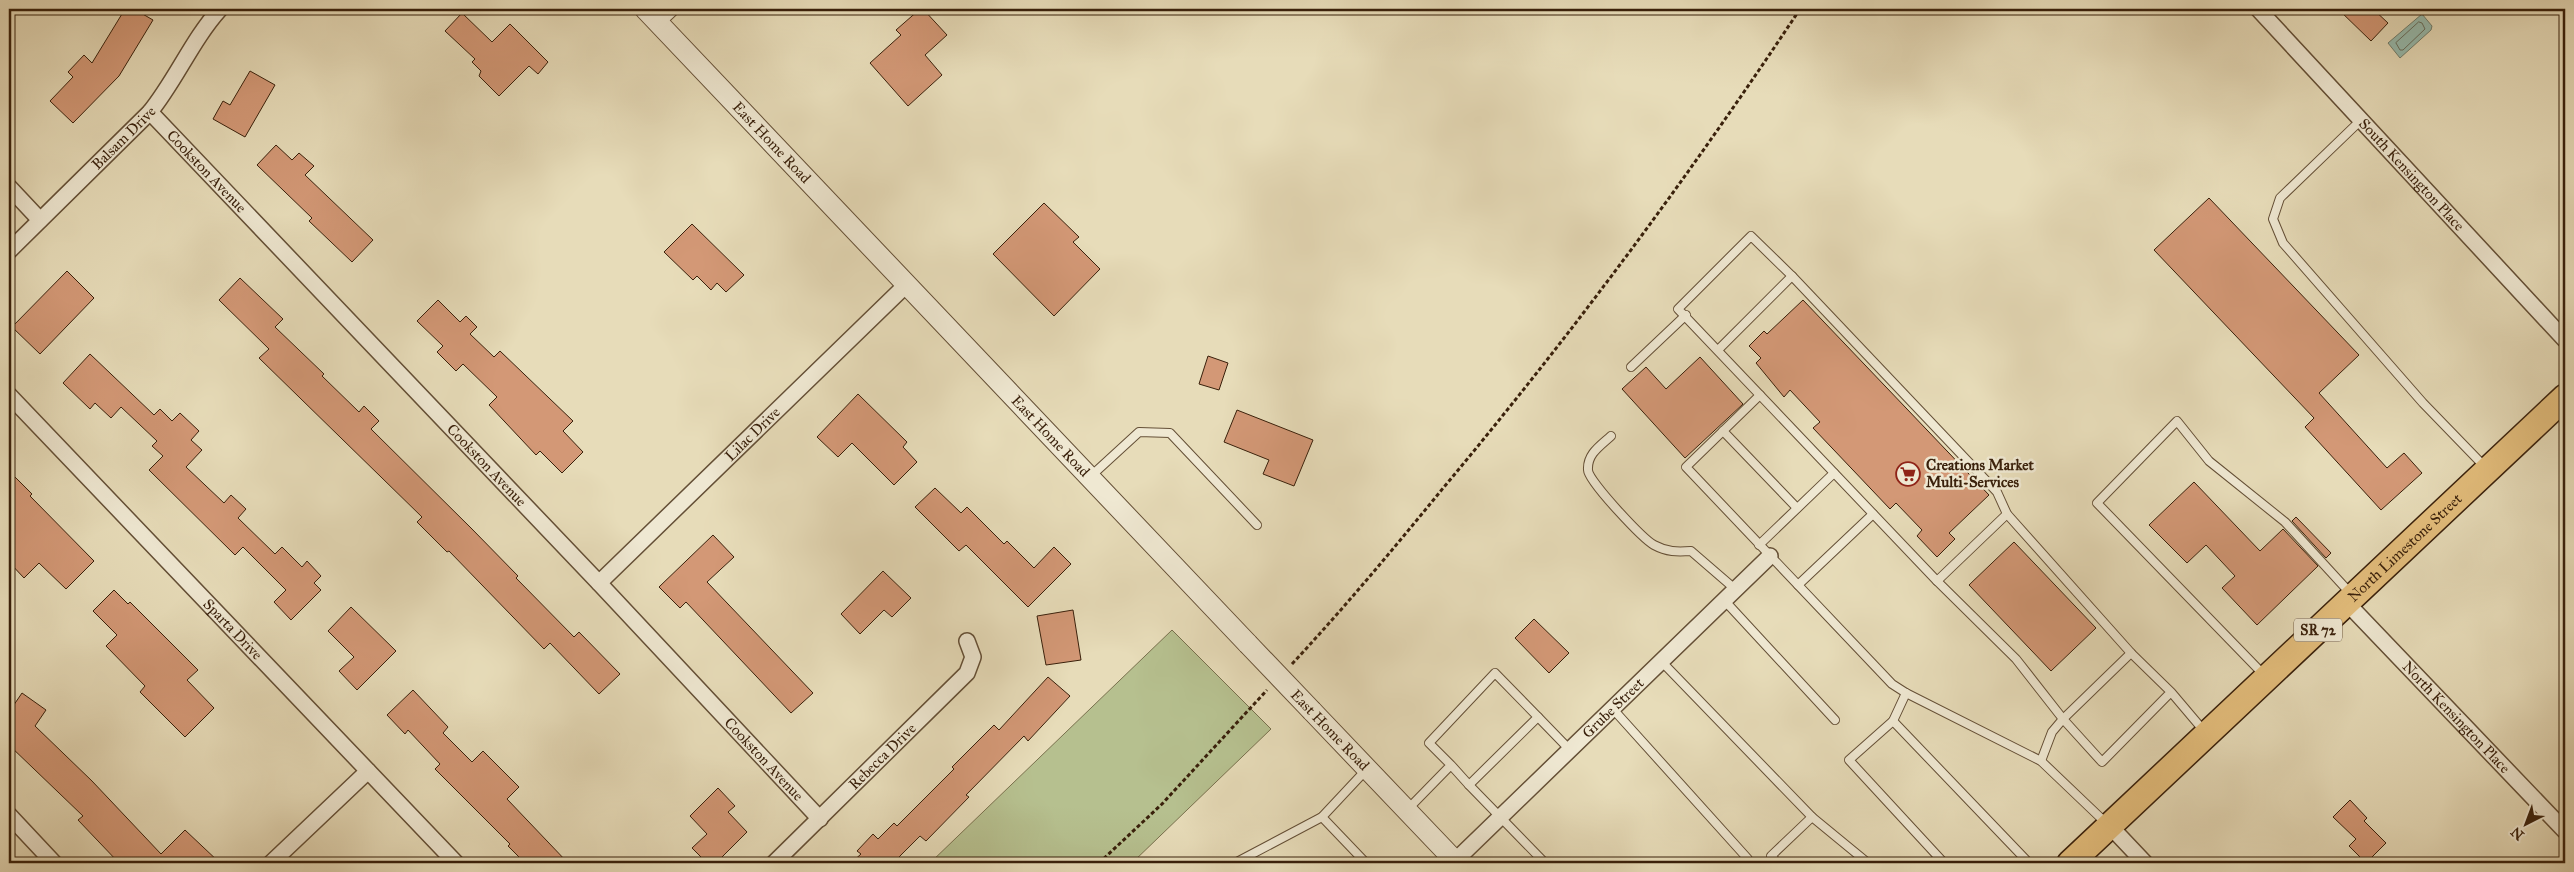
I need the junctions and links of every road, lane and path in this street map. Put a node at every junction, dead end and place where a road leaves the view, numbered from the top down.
1 (220, 9) edge
2 (645, 9) edge
3 (676, 9) edge
4 (1800, 9) edge
5 (2258, 9) edge
6 (660, 25) junction
7 (150, 112) junction
8 (2361, 120) junction
9 (9, 187) edge
10 (40, 220) junction
11 (9, 251) edge
12 (1792, 276) junction
13 (906, 285) junction
14 (1686, 315) junction
15 (2565, 340) edge
16 (1718, 350) junction
17 (1631, 367) dead end
18 (9, 395) edge
19 (1760, 395) junction
20 (2565, 397) edge
21 (1723, 431) junction
22 (1611, 436) dead end
23 (2488, 470) junction
24 (1834, 473) junction
25 (1089, 477) junction
26 (1797, 508) junction
27 (1873, 514) junction
28 (2007, 514) junction
29 (1257, 525) dead end
30 (1764, 550) junction
31 (1937, 580) junction
32 (599, 583) junction
33 (1798, 585) junction
34 (1735, 589) junction
35 (1724, 600) junction
36 (2351, 600) junction
37 (967, 641) dead end
38 (2131, 653) junction
39 (1661, 661) junction
40 (1288, 668) dead end
41 (2267, 679) junction
42 (1268, 689) dead end
43 (2171, 692) junction
44 (1906, 694) junction
45 (1612, 708) junction
46 (1538, 717) junction
47 (2063, 719) junction
48 (1835, 720) dead end
49 (1894, 721) junction
50 (2207, 735) junction
51 (1570, 750) junction
52 (2041, 760) junction
53 (1452, 765) junction
54 (1367, 768) junction
55 (368, 771) junction
56 (1469, 785) junction
57 (1407, 810) junction
58 (9, 815) edge
59 (1322, 817) junction
60 (1501, 817) junction
61 (1812, 817) junction
62 (820, 819) junction
63 (2110, 826) junction
64 (2565, 831) edge
65 (1748, 860) dead end
66 (54, 863) edge
67 (271, 863) edge
68 (456, 863) edge
69 (774, 863) edge
70 (1099, 863) edge
71 (1235, 863) edge
72 (1366, 863) edge
73 (1455, 863) edge
74 (1545, 863) edge
75 (1778, 863) edge
76 (1868, 863) edge
77 (1944, 863) edge
78 (2029, 863) edge
79 (2070, 863) edge
80 (2145, 863) edge

1 - 7 street, Balsam Drive
2 - 6 street, East Home Road
3 - 6 lane
4 - 40 path
5 - 8 street, South Kensington Place
6 - 13 street, East Home Road
7 - 10 street, Balsam Drive
7 - 32 street, Cookston Avenue
8 - 15 street, South Kensington Place
8 - 23 lane
9 - 10 street
10 - 11 street, Balsam Drive
12 - 14 lane
12 - 16 lane
12 - 28 lane
13 - 25 street, East Home Road
13 - 32 street, Lilac Drive
14 - 16 lane
14 - 17 lane
16 - 19 lane
18 - 55 street, Sparta Drive
19 - 21 lane
19 - 24 lane
20 - 23 main road, North Limestone Street / SR 72
21 - 26 lane
21 - 30 lane
22 - 34 lane
23 - 36 main road, North Limestone Street / SR 72
24 - 26 lane
24 - 27 lane
25 - 29 lane
25 - 54 street, East Home Road, bridge
26 - 30 lane
27 - 31 lane
27 - 33 lane
28 - 31 lane
28 - 38 lane
30 - 33 lane
30 - 34 street, Grube Street
31 - 47 lane
32 - 62 street, Cookston Avenue
33 - 44 lane
34 - 35 street, Grube Street
35 - 39 street, Grube Street
35 - 48 lane
36 - 41 main road, North Limestone Street / SR 72
36 - 41 lane
36 - 64 street, North Kensington Place
37 - 62 street, Rebecca Drive
38 - 43 lane
38 - 47 lane
39 - 45 street, Grube Street
39 - 61 lane
41 - 50 main road, North Limestone Street / SR 72
42 - 70 path
43 - 47 lane
43 - 50 lane
44 - 49 lane
44 - 52 lane
45 - 51 street, Grube Street
45 - 65 lane
46 - 51 lane
46 - 53 lane
46 - 56 lane
47 - 52 lane
49 - 77 lane
49 - 78 lane
50 - 63 main road, North Limestone Street / SR 72
51 - 60 street, Grube Street
52 - 63 lane
53 - 56 lane
53 - 57 lane
54 - 57 street, East Home Road
54 - 59 lane
55 - 67 street
55 - 68 street, Sparta Drive
56 - 60 lane
57 - 73 street, East Home Road
58 - 66 street
59 - 71 lane
59 - 72 lane
60 - 73 street, Grube Street
60 - 74 lane
61 - 75 lane
61 - 76 lane
62 - 69 street, Rebecca Drive
63 - 79 main road, North Limestone Street / SR 72
63 - 80 street

